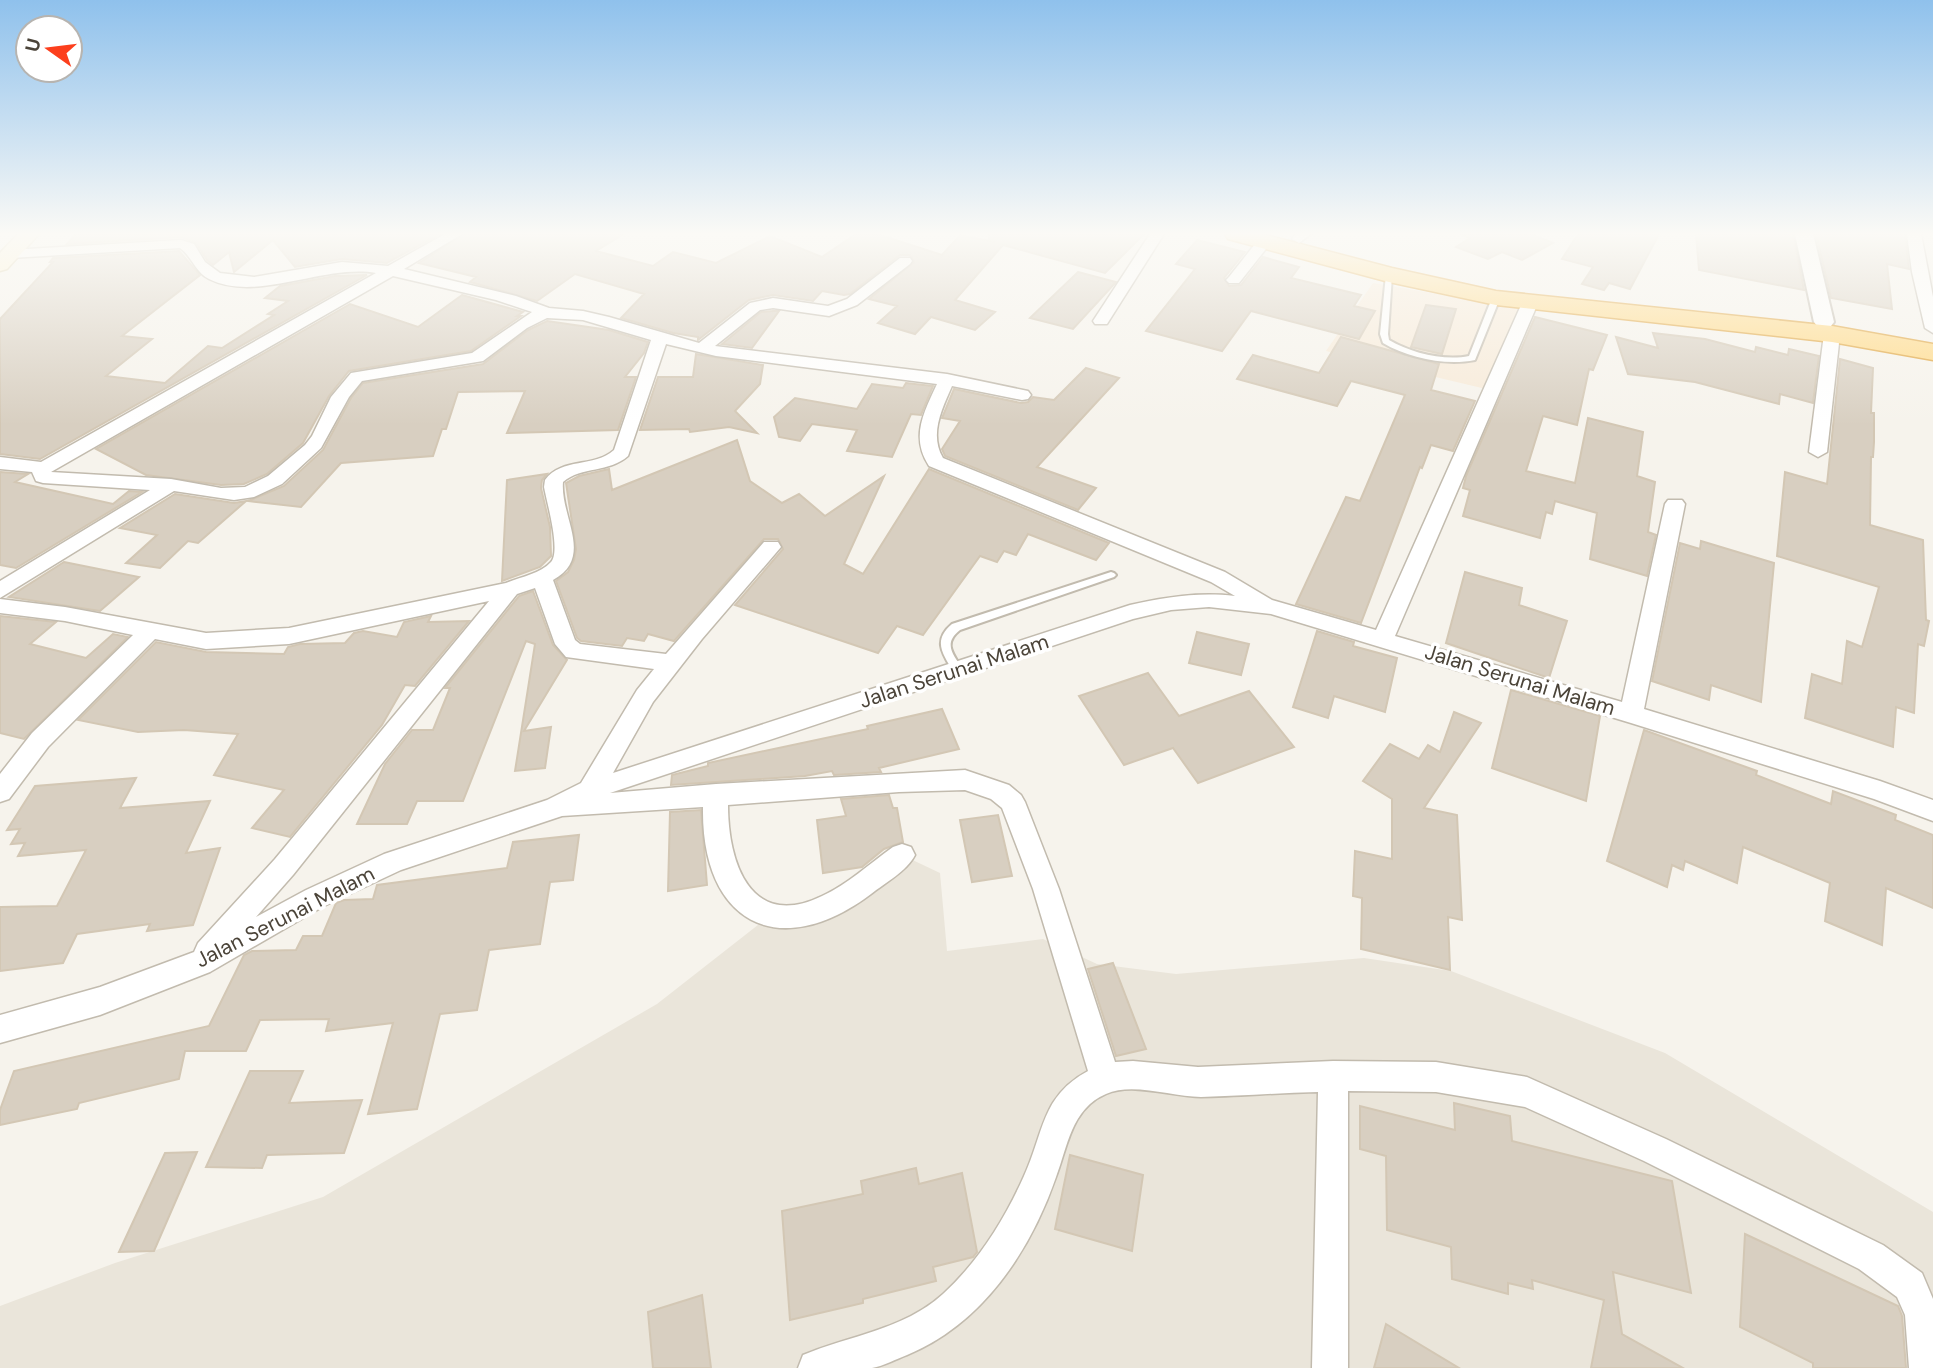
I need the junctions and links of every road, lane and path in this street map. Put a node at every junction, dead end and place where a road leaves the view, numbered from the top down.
1 (346, 298) edge
2 (505, 298) edge
3 (857, 298) edge
4 (1116, 298) edge
5 (1389, 298) edge
6 (1496, 298) edge
7 (1515, 298) edge
8 (1552, 298) edge
9 (1820, 298) edge
10 (1925, 298) edge
11 (1530, 303) junction
12 (547, 313) junction
13 (1101, 321) dead end
14 (1828, 328) junction
15 (1933, 328) edge
16 (660, 337) junction
17 (1933, 340) edge
18 (702, 349) junction
19 (1933, 352) edge
20 (947, 379) junction
21 (1022, 395) dead end
22 (1818, 452) dead end
23 (0, 463) edge
24 (44, 468) junction
25 (171, 485) junction
26 (1675, 505) dead end
27 (771, 547) dead end
28 (1111, 575) dead end
29 (542, 578) junction
30 (510, 589) junction
31 (0, 591) edge
32 (0, 606) edge
33 (1272, 607) junction
34 (152, 629) junction
35 (1383, 639) junction
36 (671, 663) junction
37 (958, 670) junction
38 (1631, 714) junction
39 (590, 790) junction
40 (0, 792) edge
41 (716, 794) junction
42 (555, 808) junction
43 (1933, 811) edge
44 (902, 855) dead end
45 (200, 963) junction
46 (0, 1029) edge
47 (1333, 1076) junction
48 (1105, 1078) junction
49 (816, 1368) edge
50 (1330, 1368) edge
51 (1927, 1368) edge

1 - 24 street
2 - 12 street
3 - 18 street
4 - 13 street
5 - 6 lane
7 - 11 highway
8 - 14 highway
9 - 14 street
10 - 15 street
11 - 14 highway
11 - 35 street
12 - 16 street
12 - 25 street
14 - 17 highway
14 - 19 highway
14 - 22 street
16 - 18 street
16 - 29 street
18 - 20 street
20 - 21 street
20 - 33 street
23 - 24 street
24 - 25 street
25 - 31 street
26 - 38 street
27 - 36 street
28 - 37 lane
29 - 30 street
29 - 36 street
30 - 34 street
30 - 45 street
32 - 34 street
33 - 35 street, Jalan Serunai Malam
33 - 37 street, Jalan Serunai Malam
34 - 40 street
35 - 38 street, Jalan Serunai Malam
36 - 39 street
37 - 39 street, Jalan Serunai Malam
38 - 43 street, Jalan Serunai Malam
39 - 42 street, Jalan Serunai Malam
41 - 42 street
41 - 44 street
41 - 48 street
42 - 45 street, Jalan Serunai Malam
45 - 46 street, Jalan Serunai Malam
47 - 48 street
47 - 50 street
47 - 51 street
48 - 49 street

